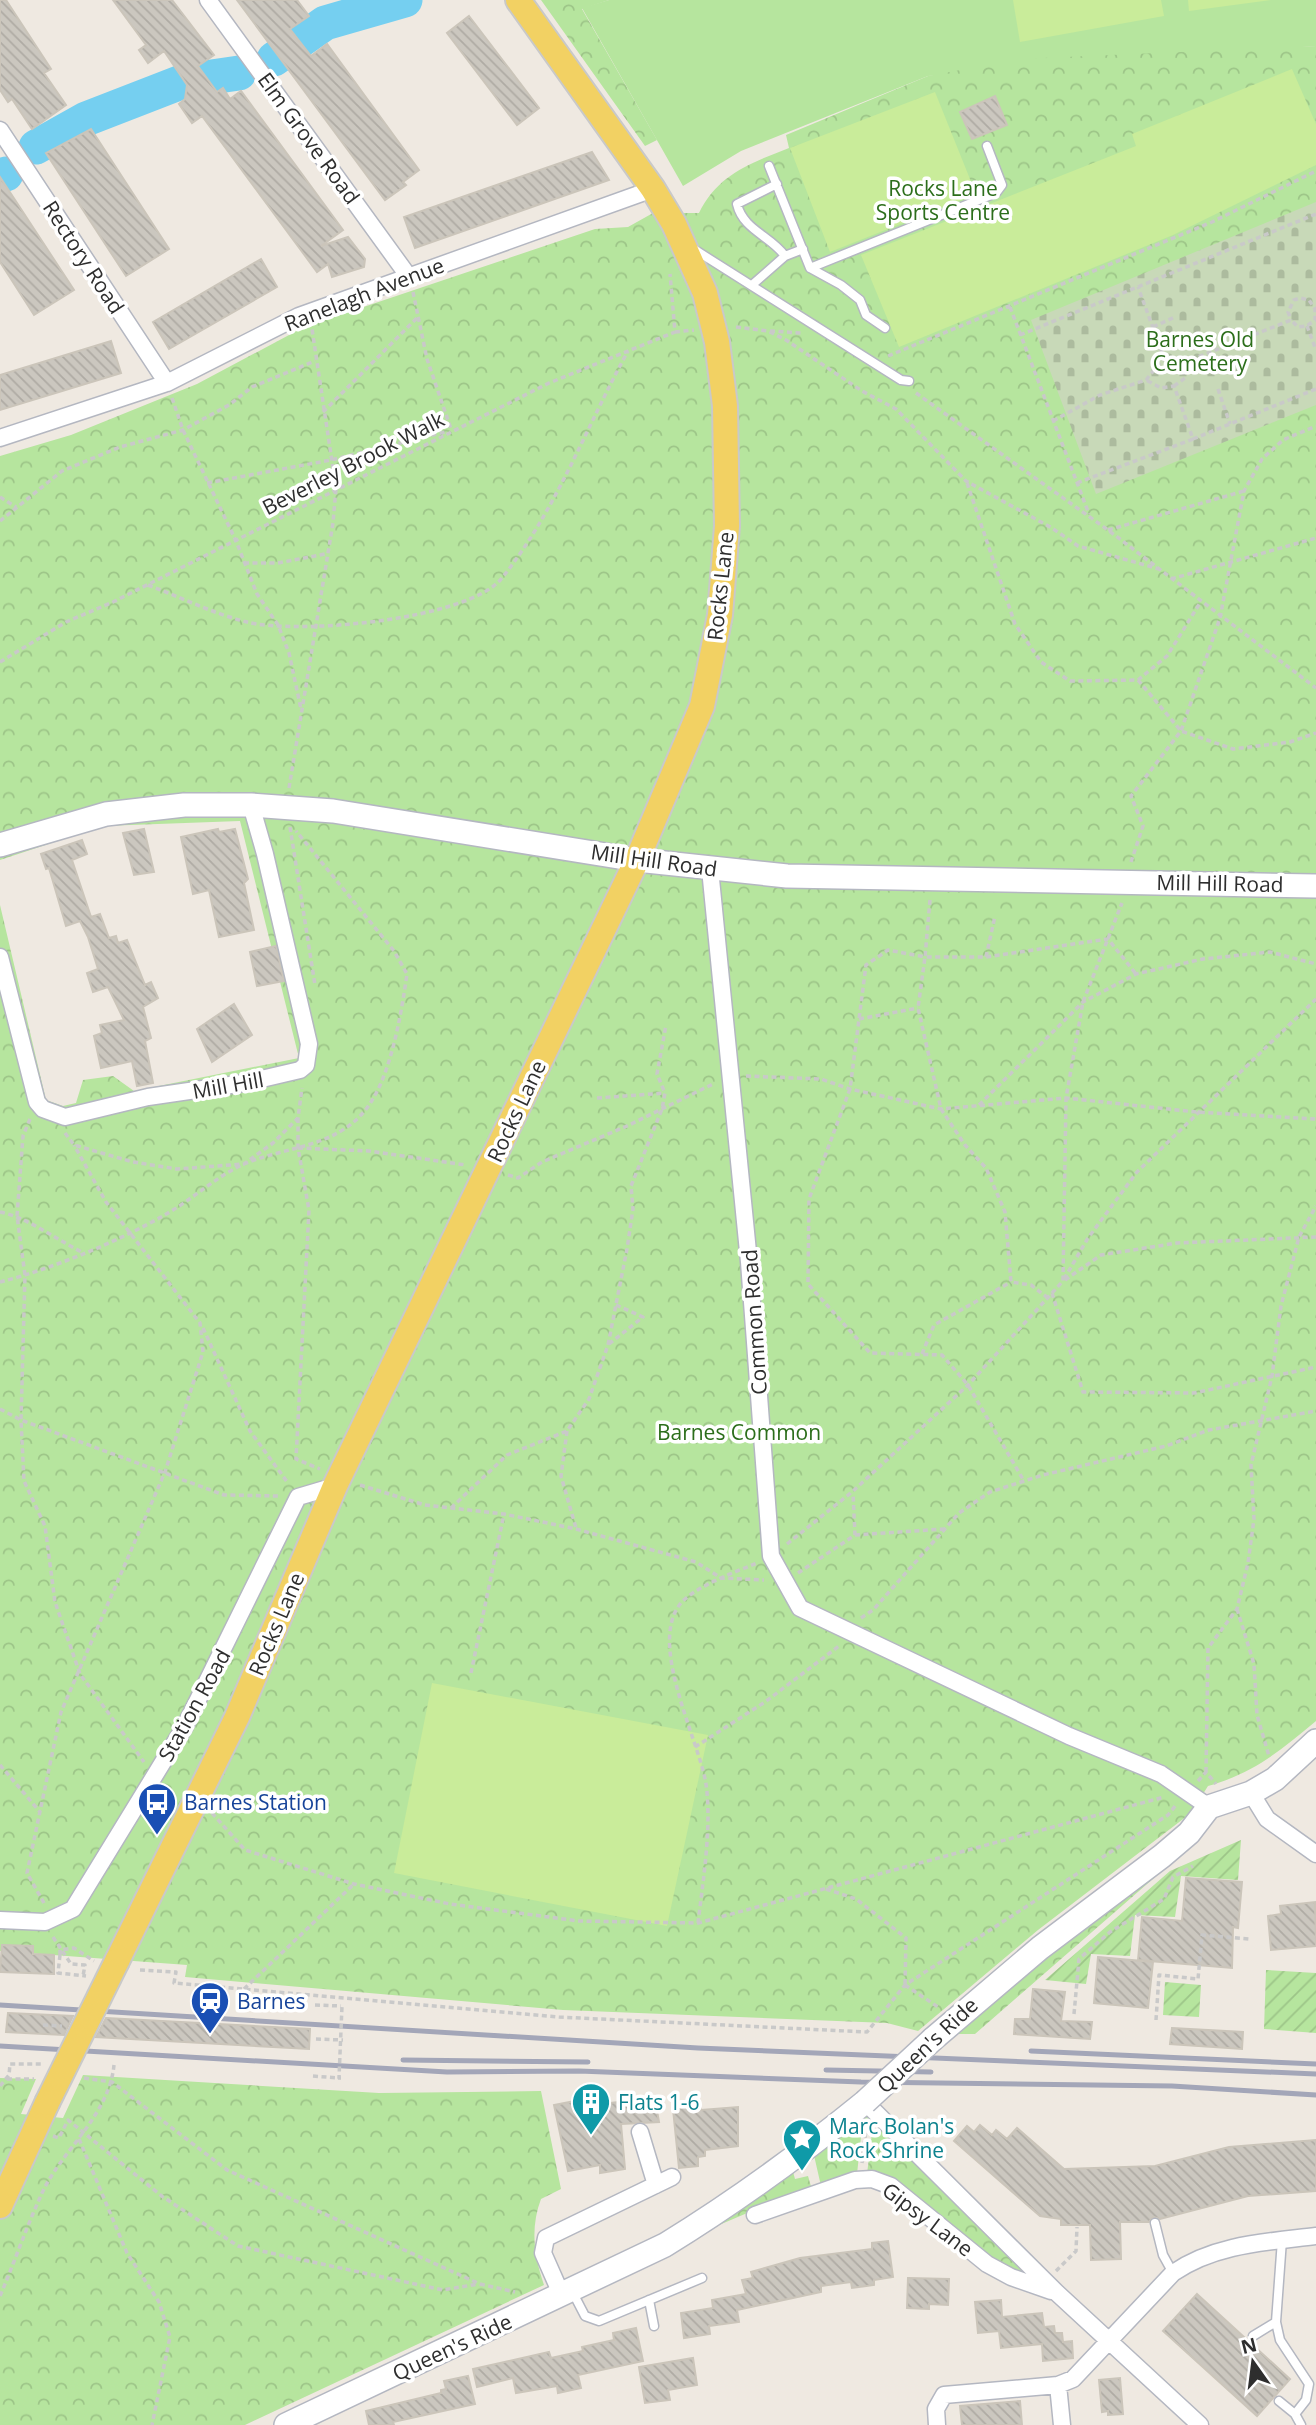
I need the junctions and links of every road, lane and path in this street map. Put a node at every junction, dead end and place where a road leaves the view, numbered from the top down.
1 (208, 0) edge
2 (518, 0) edge
3 (0, 130) edge
4 (988, 146) dead end
5 (769, 166) dead end
6 (1316, 171) edge
7 (776, 184) junction
8 (653, 189) junction
9 (1316, 214) edge
10 (686, 248) junction
11 (803, 249) junction
12 (785, 257) junction
13 (810, 268) junction
14 (670, 274) dead end
15 (409, 276) junction
16 (752, 285) junction
17 (1138, 286) junction
18 (1010, 307) junction
19 (1316, 309) edge
20 (310, 311) junction
21 (418, 317) junction
22 (1175, 317) dead end
23 (1291, 320) junction
24 (1307, 326) junction
25 (1153, 327) junction
26 (713, 328) junction
27 (885, 328) dead end
28 (1020, 335) junction
29 (1316, 350) edge
30 (628, 351) junction
31 (884, 357) dead end
32 (1164, 358) junction
33 (315, 361) junction
34 (1182, 363) junction
35 (1146, 380) junction
36 (909, 381) joint
37 (167, 383) junction
38 (1174, 386) junction
39 (1218, 388) dead end
40 (1316, 389) edge
41 (324, 412) junction
42 (1053, 421) junction
43 (1230, 424) junction
44 (1316, 426) edge
45 (183, 430) junction
46 (452, 430) junction
47 (0, 438) edge
48 (1192, 439) junction
49 (331, 460) junction
50 (966, 481) junction
51 (207, 483) junction
52 (1077, 483) junction
53 (336, 488) junction
54 (1244, 491) junction
55 (0, 497) edge
56 (17, 507) junction
57 (1090, 517) junction
58 (0, 521) edge
59 (1108, 530) junction
60 (1316, 538) edge
61 (236, 541) junction
62 (326, 554) junction
63 (1232, 562) junction
64 (244, 563) junction
65 (1159, 569) junction
66 (1171, 579) junction
67 (148, 585) junction
68 (1200, 602) junction
69 (1220, 618) junction
70 (278, 625) junction
71 (317, 625) junction
72 (0, 662) edge
73 (1138, 680) junction
74 (1316, 688) edge
75 (301, 711) junction
76 (1181, 730) junction
77 (1316, 733) edge
78 (251, 806) junction
79 (286, 808) junction
80 (0, 845) edge
81 (637, 860) junction
82 (710, 869) junction
83 (931, 881) junction
84 (1130, 881) junction
85 (1316, 886) edge
86 (995, 916) dead end
87 (1108, 939) junction
88 (0, 957) edge
89 (925, 957) junction
90 (986, 957) junction
91 (1316, 964) edge
92 (1136, 974) junction
93 (316, 992) dead end
94 (1316, 999) edge
95 (1083, 1002) junction
96 (918, 1008) junction
97 (859, 1018) junction
98 (666, 1025) dead end
99 (730, 1076) junction
100 (302, 1087) dead end
101 (850, 1089) junction
102 (665, 1093) junction
103 (597, 1098) dead end
104 (1066, 1098) junction
105 (37, 1102) junction
106 (978, 1107) junction
107 (942, 1109) junction
108 (1196, 1112) junction
109 (52, 1114) junction
110 (298, 1118) junction
111 (1316, 1119) edge
112 (74, 1144) junction
113 (1316, 1206) edge
114 (0, 1212) edge
115 (17, 1216) junction
116 (1300, 1237) junction
117 (1316, 1237) edge
118 (82, 1252) dead end
119 (1063, 1281) junction
120 (1011, 1282) junction
121 (1052, 1293) junction
122 (1048, 1298) junction
123 (616, 1305) junction
124 (200, 1323) junction
125 (608, 1345) junction
126 (922, 1354) junction
127 (1316, 1367) edge
128 (1272, 1377) junction
129 (968, 1385) junction
130 (0, 1409) edge
131 (1316, 1411) edge
132 (21, 1420) junction
133 (1260, 1422) junction
134 (567, 1431) junction
135 (165, 1472) junction
136 (1024, 1481) junction
137 (338, 1482) junction
138 (852, 1492) junction
139 (298, 1497) junction
140 (451, 1508) junction
141 (504, 1514) junction
142 (944, 1528) junction
143 (576, 1529) junction
144 (855, 1535) junction
145 (771, 1556) junction
146 (721, 1578) junction
147 (785, 1581) junction
148 (1237, 1609) junction
149 (850, 1631) junction
150 (471, 1673) dead end
151 (80, 1674) junction
152 (1316, 1741) edge
153 (695, 1747) junction
154 (0, 1765) edge
155 (1206, 1772) dead end
156 (154, 1775) junction
157 (1275, 1779) junction
158 (1187, 1791) junction
159 (1251, 1793) junction
160 (205, 1807) dead end
161 (1209, 1807) junction
162 (40, 1812) junction
163 (1316, 1854) edge
164 (1193, 1866) dead end
165 (354, 1884) junction
166 (826, 1889) junction
167 (0, 1920) edge
168 (51, 1920) junction
169 (698, 1923) junction
170 (1249, 1939) dead end
171 (60, 1952) junction
172 (107, 1961) junction
173 (140, 1970) dead end
174 (90, 1976) dead end
175 (82, 1981) dead end
176 (905, 1985) junction
177 (244, 1989) junction
178 (315, 2005) dead end
179 (1074, 2014) dead end
180 (955, 2018) junction
181 (1156, 2020) dead end
182 (43, 2025) dead end
183 (62, 2026) dead end
184 (316, 2039) dead end
185 (342, 2040) junction
186 (41, 2064) dead end
187 (114, 2066) dead end
188 (313, 2076) dead end
189 (84, 2078) dead end
190 (6, 2079) junction
191 (36, 2079) dead end
192 (112, 2082) junction
193 (0, 2086) edge
194 (865, 2102) junction
195 (866, 2129) dead end
196 (84, 2132) junction
197 (640, 2132) dead end
198 (59, 2138) dead end
199 (79, 2138) junction
200 (672, 2177) dead end
201 (861, 2179) junction
202 (656, 2185) junction
203 (0, 2207) edge
204 (755, 2215) dead end
205 (1155, 2224) dead end
206 (1077, 2227) dead end
207 (1316, 2236) edge
208 (1282, 2240) junction
209 (1055, 2272) dead end
210 (1173, 2273) junction
211 (702, 2278) dead end
212 (480, 2284) junction
213 (1057, 2293) junction
214 (0, 2296) edge
215 (562, 2296) junction
216 (649, 2300) junction
217 (1276, 2322) junction
218 (654, 2326) dead end
219 (1253, 2336) dead end
220 (1110, 2341) junction
221 (1058, 2385) junction
222 (1279, 2401) dead end
223 (1295, 2414) junction
224 (152, 2425) edge
225 (286, 2425) edge
226 (937, 2425) edge
227 (1062, 2425) edge
228 (1200, 2425) edge
229 (1301, 2425) edge

1 - 15 street, Elm Grove Road
2 - 8 main road, Rocks Lane
3 - 37 street, Rectory Road
4 - 13 lane
5 - 7 lane
6 - 18 path
7 - 11 lane
7 - 12 lane
8 - 10 main road, Rocks Lane
8 - 15 street, Ranelagh Avenue
9 - 17 path
10 - 16 lane
10 - 26 main road, Rocks Lane
11 - 12 lane
11 - 13 lane
12 - 16 lane
13 - 27 lane
14 - 30 path, Beverley Brook Walk
15 - 20 street, Ranelagh Avenue
15 - 21 path
16 - 36 lane
17 - 25 path
17 - 28 path
18 - 28 path
18 - 31 path
19 - 23 path
19 - 24 path
20 - 33 path
20 - 37 street, Ranelagh Avenue
21 - 41 path
21 - 46 path
22 - 25 path
23 - 24 path
23 - 34 path
24 - 29 path
25 - 32 path
26 - 50 path
26 - 81 main road, Rocks Lane
28 - 42 path
30 - 46 path, Beverley Brook Walk
30 - 71 path
32 - 34 path
32 - 35 path
33 - 41 path
33 - 45 path
34 - 38 path
35 - 38 path
35 - 42 path
36 - 57 path
37 - 45 path
37 - 47 street, Ranelagh Avenue
38 - 48 path
39 - 43 path
40 - 43 path
41 - 49 path
42 - 52 path
43 - 48 path
44 - 54 path
45 - 51 path
45 - 56 path
46 - 49 path
46 - 53 path, Beverley Brook Walk
48 - 52 path
49 - 51 path
49 - 53 path
50 - 65 path
50 - 73 path
51 - 61 path
52 - 57 path
53 - 61 path, Beverley Brook Walk
53 - 62 path
54 - 59 path
54 - 63 path
55 - 56 path
56 - 58 path
57 - 59 path
59 - 65 path
60 - 63 path
61 - 64 path
61 - 67 path, Beverley Brook Walk
62 - 64 path
62 - 71 path
63 - 66 path
63 - 69 path
64 - 70 path
65 - 66 path
66 - 68 path
67 - 70 path
67 - 72 path, Beverley Brook Walk
68 - 69 path
68 - 73 path
69 - 74 path
69 - 76 path
70 - 71 path
70 - 75 path
71 - 75 path
73 - 76 path
75 - 79 path
76 - 77 path
76 - 84 path
78 - 79 main road, Mill Hill Road
78 - 80 main road, Mill Hill Road
78 - 109 street, Mill Hill
79 - 81 main road, Mill Hill Road
79 - 93 path
81 - 82 main road, Mill Hill Road
81 - 137 main road, Rocks Lane
82 - 83 main road, Mill Hill Road
82 - 99 street, Common Road
83 - 84 main road, Mill Hill Road
83 - 89 path
84 - 85 main road, Mill Hill Road
84 - 87 path
86 - 90 path
87 - 90 path
87 - 92 path
87 - 95 path
88 - 105 street
89 - 90 path
89 - 96 path
89 - 97 path
91 - 92 path
92 - 95 path
94 - 108 path
95 - 104 path
95 - 106 path
96 - 97 path
96 - 107 path
97 - 101 path
98 - 102 path
99 - 101 path
99 - 145 street, Common Road
100 - 110 path
101 - 107 path
101 - 126 path
102 - 103 path
102 - 123 path
104 - 106 path
104 - 108 path
104 - 119 path
105 - 109 street
105 - 115 path
106 - 107 path
107 - 120 path
108 - 111 path
108 - 119 path
109 - 112 path
110 - 112 path
110 - 137 path
112 - 124 path
113 - 116 path
114 - 115 path
115 - 118 path
115 - 132 path
116 - 117 path
116 - 119 path
116 - 128 path
119 - 121 path
120 - 122 path
120 - 126 path
121 - 122 path
121 - 128 path
122 - 129 path
123 - 125 path
123 - 125 path
124 - 135 path
124 - 139 path
125 - 134 path
126 - 129 path
127 - 128 path
128 - 133 path
129 - 136 path
129 - 138 path
130 - 132 path
131 - 133 path
132 - 135 path
132 - 151 path
133 - 136 path
133 - 148 path
134 - 140 path
134 - 143 path
135 - 139 path
135 - 151 path
136 - 142 path
137 - 139 street
137 - 140 path
137 - 172 main road, Rocks Lane
138 - 144 path
138 - 145 path
139 - 156 street, Station Road
140 - 141 path
141 - 143 path
141 - 150 path
142 - 144 path
142 - 149 path
143 - 146 path
144 - 147 path
145 - 146 path
145 - 147 street, Common Road
146 - 147 path
146 - 153 path
147 - 149 street, Common Road
148 - 155 path
148 - 157 path
149 - 153 path
149 - 158 street, Common Road
151 - 156 path
151 - 162 path
152 - 157 main road
153 - 169 path
154 - 162 path
156 - 168 street, Station Road
157 - 159 main road
158 - 161 street, Common Road
158 - 166 path
158 - 176 path
159 - 161 main road
159 - 163 street
160 - 165 path
161 - 180 main road, Queen's Ride
162 - 168 path
164 - 179 path
165 - 169 path
165 - 177 path
166 - 169 path
166 - 176 path
167 - 168 street
168 - 171 path
170 - 181 path
171 - 172 path
171 - 174 path, bridge
171 - 175 path
172 - 203 main road, Rocks Lane, bridge
173 - 177 path
176 - 177 path
176 - 180 path
178 - 185 path, bridge
180 - 194 main road, Queen's Ride, bridge
182 - 183 path
184 - 185 path
185 - 188 path, bridge
186 - 190 path
187 - 192 path
189 - 192 path
190 - 191 path
190 - 193 path
192 - 196 path
192 - 212 path
194 - 213 street, Gipsy Lane
194 - 215 main road, Queen's Ride
195 - 201 path
196 - 198 path
196 - 199 path
196 - 212 path
197 - 202 street
199 - 214 path
199 - 224 path
200 - 202 street
201 - 204 street, Gipsy Lane
201 - 213 street, Gipsy Lane
202 - 215 street
205 - 210 lane
206 - 209 path
207 - 208 street
208 - 210 street
208 - 217 lane
210 - 220 street
211 - 216 lane
212 - 215 path
213 - 220 street, Gipsy Lane
215 - 216 lane
215 - 225 main road, Queen's Ride
216 - 218 lane
217 - 219 lane
217 - 223 lane
220 - 221 street
220 - 228 street, Gipsy Lane
221 - 226 street
221 - 227 street
222 - 223 lane
223 - 229 lane

